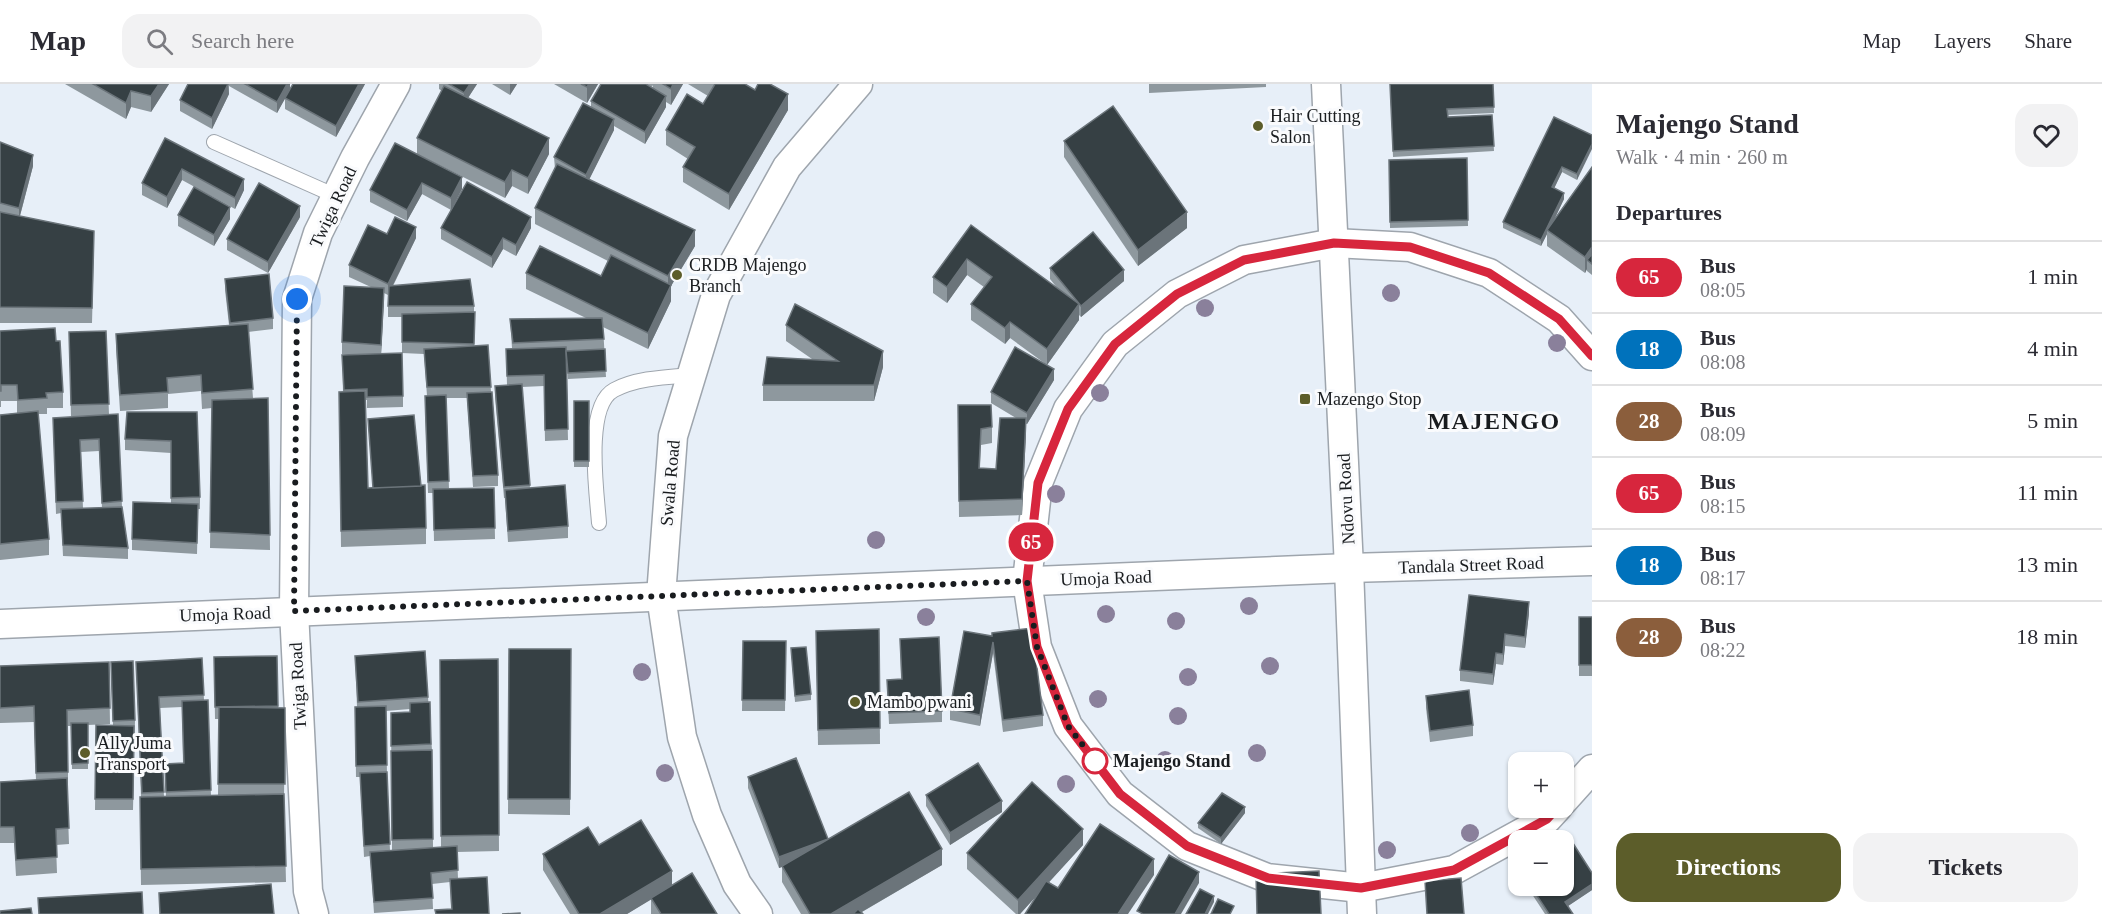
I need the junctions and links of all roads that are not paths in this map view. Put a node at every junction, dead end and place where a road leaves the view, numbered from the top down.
1 (396, 84) edge
2 (858, 84) edge
3 (1326, 84) edge
4 (214, 142) dead end
5 (336, 196) junction
6 (1334, 243) junction
7 (1592, 356) edge
8 (692, 375) junction
9 (599, 524) dead end
10 (1592, 561) edge
11 (1349, 568) junction
12 (1027, 581) junction
13 (661, 596) junction
14 (294, 611) junction
15 (0, 624) edge
16 (1592, 770) edge
17 (1574, 789) edge
18 (1548, 818) edge
19 (1361, 901) edge
20 (314, 914) edge
21 (758, 914) edge

1 - 5 street, Twiga Road
2 - 8 street, Swala Road
3 - 6 street, Ndovu Road
4 - 5 lane
5 - 14 street, Twiga Road
6 - 7 street
6 - 11 street, Ndovu Road
6 - 12 street
8 - 9 lane
8 - 13 street, Swala Road
10 - 11 street, Tandala Street Road
11 - 12 street, Umoja Road
11 - 19 street, Ndovu Road
12 - 13 street, Umoja Road
12 - 19 street
13 - 14 street, Umoja Road
13 - 21 street, Swala Road
14 - 15 street, Umoja Road
14 - 20 street, Twiga Road
16 - 17 street
18 - 19 street

